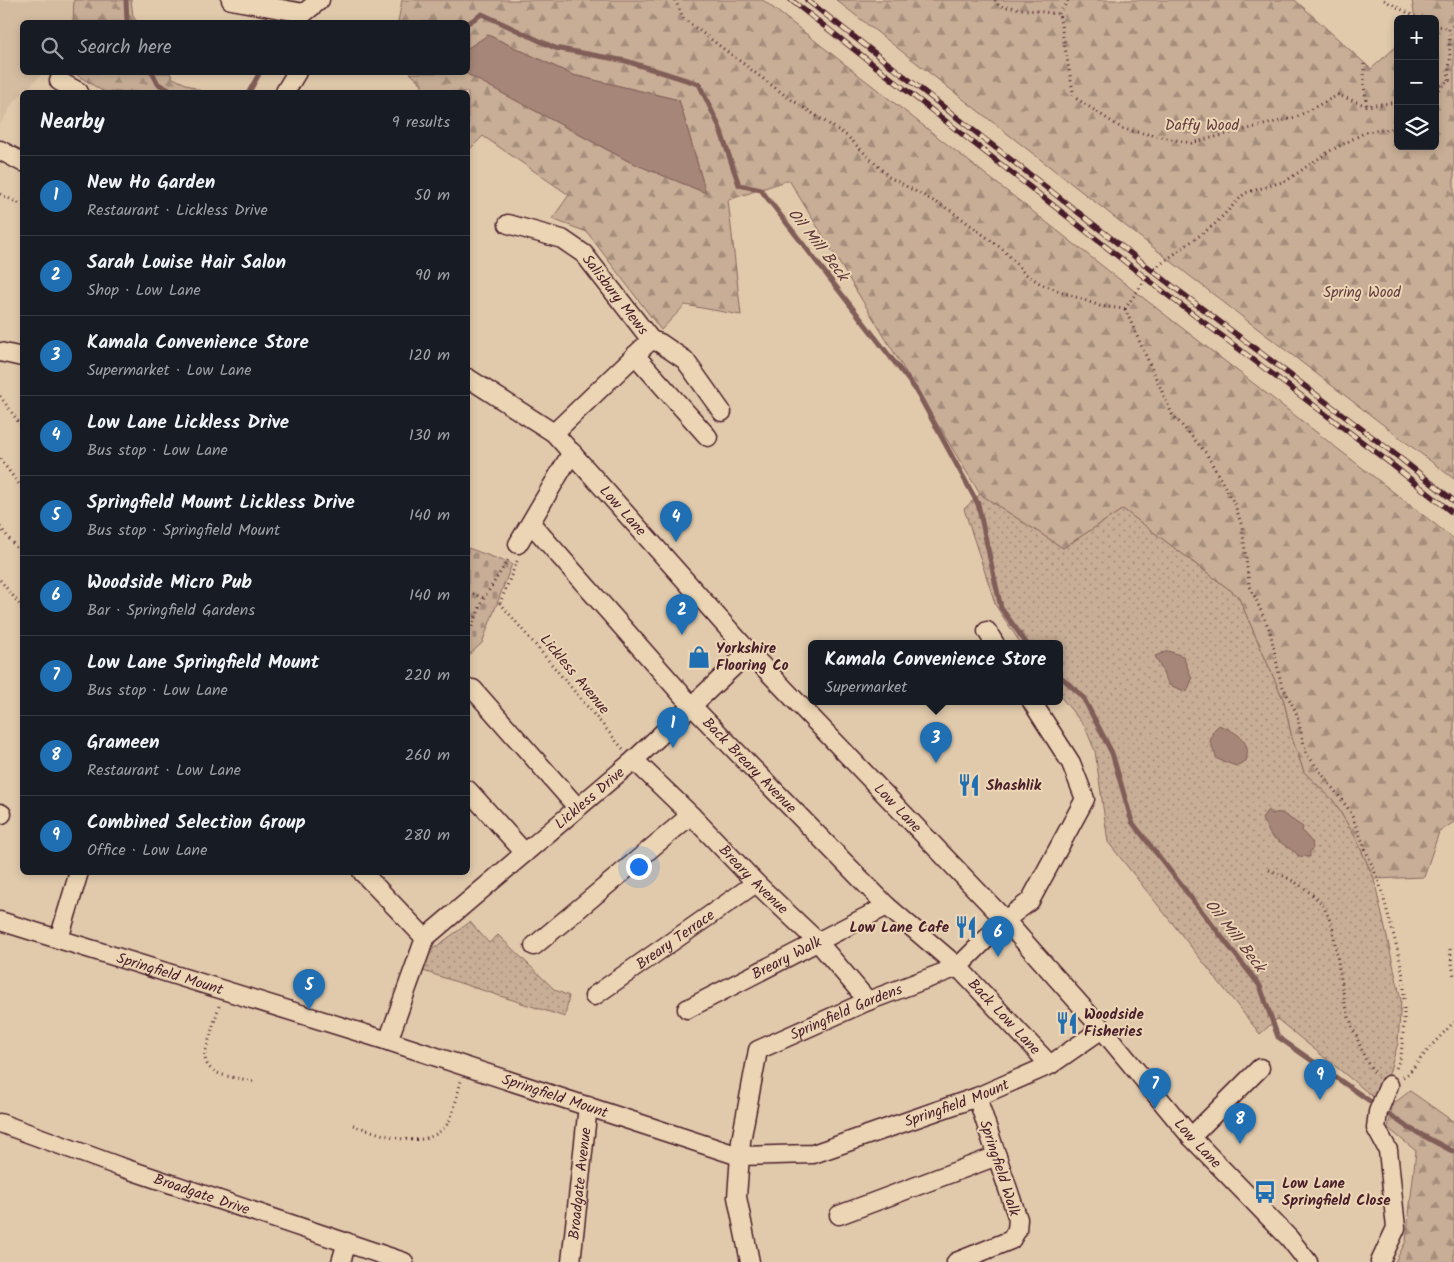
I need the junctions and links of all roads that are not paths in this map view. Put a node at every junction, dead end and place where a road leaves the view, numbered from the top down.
1 (231, 0) edge
2 (320, 0) edge
3 (305, 18) edge
4 (295, 75) edge
5 (59, 81) dead end
6 (75, 90) edge
7 (286, 90) edge
8 (0, 150) edge
9 (20, 161) edge
10 (508, 224) dead end
11 (651, 340) junction
12 (0, 352) edge
13 (635, 355) junction
14 (20, 357) edge
15 (470, 379) edge
16 (722, 412) dead end
17 (554, 433) junction
18 (708, 437) dead end
19 (572, 452) junction
20 (535, 528) dead end
21 (518, 544) road end
22 (749, 652) junction
23 (473, 688) dead end
24 (691, 705) junction
25 (1034, 705) edge
26 (634, 760) junction
27 (470, 792) edge
28 (577, 807) junction
29 (691, 815) junction
30 (525, 853) junction
31 (78, 875) edge
32 (365, 875) edge
33 (756, 883) junction
34 (887, 906) junction
35 (1005, 920) junction
36 (0, 921) edge
37 (424, 938) junction
38 (59, 939) junction
39 (817, 941) junction
40 (534, 946) dead end
41 (958, 967) junction
42 (594, 996) dead end
43 (868, 1001) junction
44 (687, 1009) dead end
45 (1102, 1029) junction
46 (388, 1041) junction
47 (1050, 1065) junction
48 (1260, 1068) dead end
49 (1386, 1090) road end
50 (977, 1097) junction
51 (588, 1106) junction
52 (0, 1124) edge
53 (1191, 1136) junction
54 (739, 1156) junction
55 (996, 1156) junction
56 (839, 1215) dead end
57 (347, 1242) junction
58 (341, 1262) edge
59 (404, 1262) edge
60 (571, 1262) edge
61 (750, 1262) edge
62 (956, 1262) edge
63 (1308, 1262) edge
64 (1380, 1262) edge

1 - 3 street
2 - 3 street
4 - 7 street
5 - 6 street
8 - 9 street
10 - 11 street, Salisbury Mews
11 - 13 street, Salisbury Mews
11 - 16 street
12 - 14 street
13 - 17 street, Salisbury Mews
13 - 18 street
15 - 17 street, Low Lane
17 - 19 street, Low Lane
19 - 21 street
19 - 22 street, Low Lane
20 - 24 street, Back Breary Avenue
22 - 24 street, Lickless Drive
22 - 35 street, Low Lane
23 - 28 street
24 - 26 street, Lickless Drive
24 - 34 street, Back Breary Avenue
25 - 35 street, Springfield Gardens
26 - 28 street, Lickless Drive
26 - 29 street, Breary Avenue
27 - 30 street
28 - 30 street, Lickless Drive
29 - 33 street, Breary Avenue
29 - 40 street
30 - 37 street, Lickless Drive
31 - 38 street
32 - 37 street
33 - 39 street, Breary Avenue
33 - 42 street, Breary Terrace
34 - 39 street, Breary Walk
34 - 41 street, Back Breary Avenue
35 - 41 street, Springfield Gardens
35 - 45 street, Low Lane
36 - 38 street, Springfield Mount
37 - 46 street
38 - 46 street, Springfield Mount
39 - 43 street, Breary Avenue
39 - 44 street, Breary Walk
41 - 43 street, Springfield Gardens
41 - 47 street, Back Low Lane
43 - 54 street, Springfield Gardens
45 - 47 street, Springfield Mount
45 - 53 street, Low Lane
46 - 51 street, Springfield Mount
47 - 50 street, Springfield Mount
48 - 53 street
49 - 64 street
50 - 54 street, Springfield Mount
50 - 55 street, Springfield Walk
51 - 54 street, Springfield Mount
51 - 60 street, Broadgate Avenue
52 - 57 street, Broadgate Drive
53 - 63 street, Low Lane
54 - 61 street
55 - 56 street
55 - 62 street, Springfield Walk
57 - 58 street
57 - 59 street, Broadgate Drive

